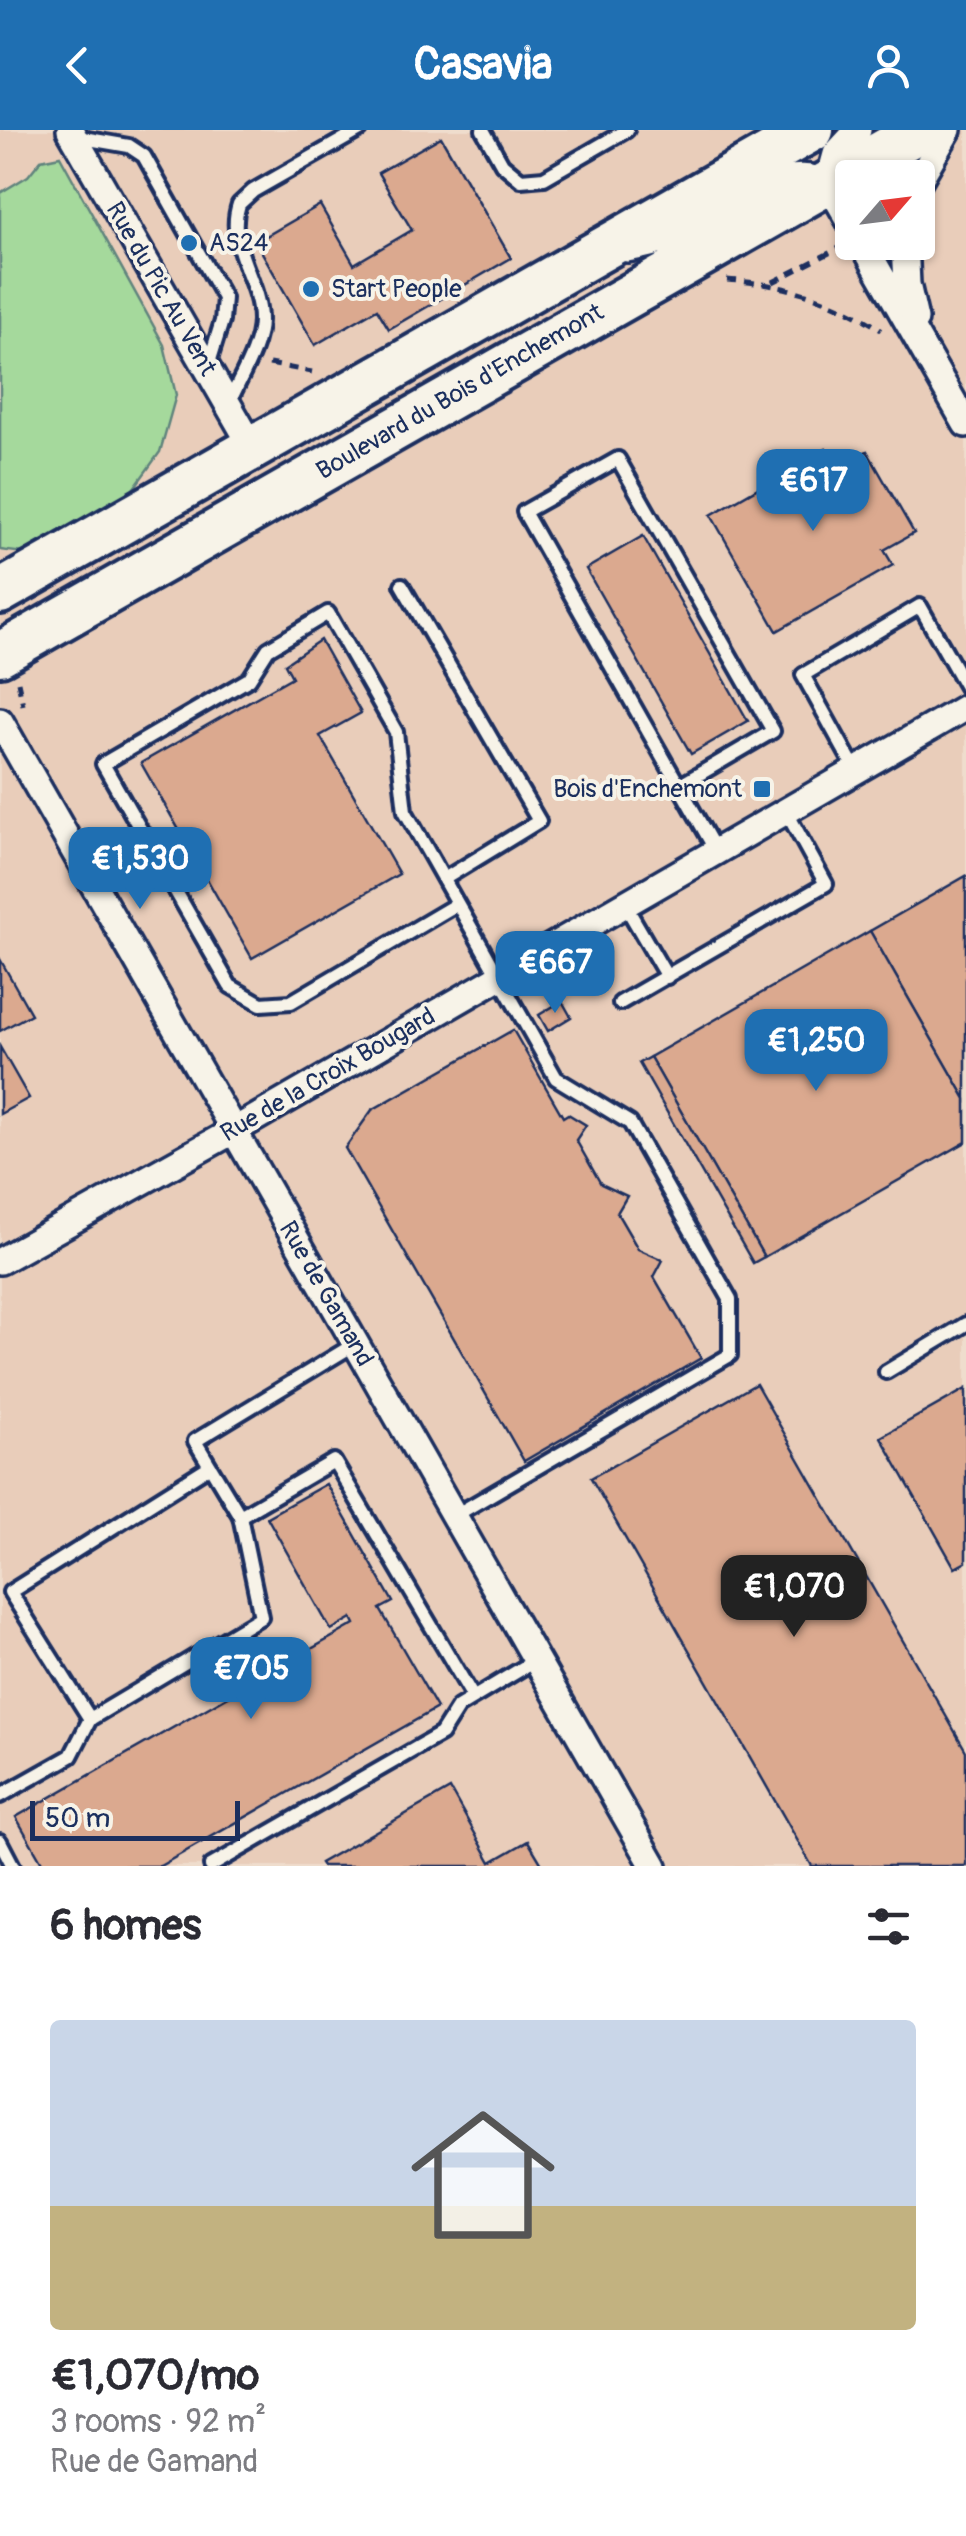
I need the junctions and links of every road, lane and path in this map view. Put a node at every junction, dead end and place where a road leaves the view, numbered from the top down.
1 (324, 130) edge
2 (360, 130) edge
3 (483, 130) edge
4 (627, 130) edge
5 (812, 130) edge
6 (858, 130) edge
7 (921, 130) edge
8 (948, 130) edge
9 (71, 133) edge
10 (333, 145) junction
11 (929, 160) edge
12 (828, 183) junction
13 (835, 196) edge
14 (835, 250) edge
15 (586, 257) junction
16 (872, 260) edge
17 (906, 260) edge
18 (889, 336) dead end
19 (920, 343) junction
20 (207, 368) junction
21 (228, 405) junction
22 (966, 424) edge
23 (252, 448) junction
24 (402, 586) dead end
25 (0, 592) edge
26 (57, 622) junction
27 (11, 663) edge
28 (966, 687) edge
29 (966, 707) edge
30 (29, 716) dead end
31 (0, 721) edge
32 (856, 771) junction
33 (680, 786) junction
34 (786, 810) junction
35 (716, 850) junction
36 (444, 880) junction
37 (624, 903) junction
38 (457, 904) junction
39 (498, 976) junction
40 (666, 976) junction
41 (620, 1003) dead end
42 (233, 1131) junction
43 (0, 1262) edge
44 (966, 1324) edge
45 (355, 1344) junction
46 (886, 1372) dead end
47 (210, 1466) junction
48 (240, 1516) junction
49 (454, 1516) junction
50 (536, 1660) junction
51 (473, 1698) junction
52 (90, 1719) junction
53 (0, 1796) edge
54 (0, 1841) edge
55 (13, 1866) edge
56 (211, 1866) edge
57 (654, 1866) edge

1 - 10 lane
2 - 10 lane
3 - 4 lane
5 - 15 main road
6 - 12 street
7 - 12 main road, Boulevard du Bois d'Enchemont
8 - 11 street
9 - 20 street, Rue du Pic Au Vent
9 - 20 lane
10 - 21 lane
12 - 13 street
12 - 15 street
12 - 26 main road, Boulevard du Bois d'Enchemont
14 - 18 path
15 - 23 main road
16 - 19 street
17 - 19 street
19 - 22 street
20 - 21 street, Rue du Pic Au Vent
21 - 23 street, Rue du Pic Au Vent
23 - 25 main road
23 - 26 main road
24 - 36 lane
26 - 27 main road, Boulevard du Bois d'Enchemont
27 - 30 path
28 - 32 lane
29 - 32 street, Rue de la Croix Bougard
31 - 42 street, Rue de Gamand
32 - 34 street, Rue de la Croix Bougard
33 - 33 lane
33 - 35 lane
34 - 35 street, Rue de la Croix Bougard
34 - 40 lane
35 - 37 street, Rue de la Croix Bougard
36 - 38 lane
36 - 38 lane
37 - 39 street, Rue de la Croix Bougard
37 - 40 lane
38 - 39 lane
39 - 42 street, Rue de la Croix Bougard
39 - 49 lane
40 - 41 lane
42 - 43 street, Rue de la Croix Bougard
42 - 45 street, Rue de Gamand
44 - 46 lane
45 - 47 lane
45 - 49 street, Rue de Gamand
47 - 48 lane
47 - 52 lane
48 - 51 lane
48 - 52 lane
49 - 50 street, Rue de Gamand
50 - 51 lane
50 - 57 street, Rue de Gamand
51 - 56 lane
52 - 53 lane
54 - 55 lane

